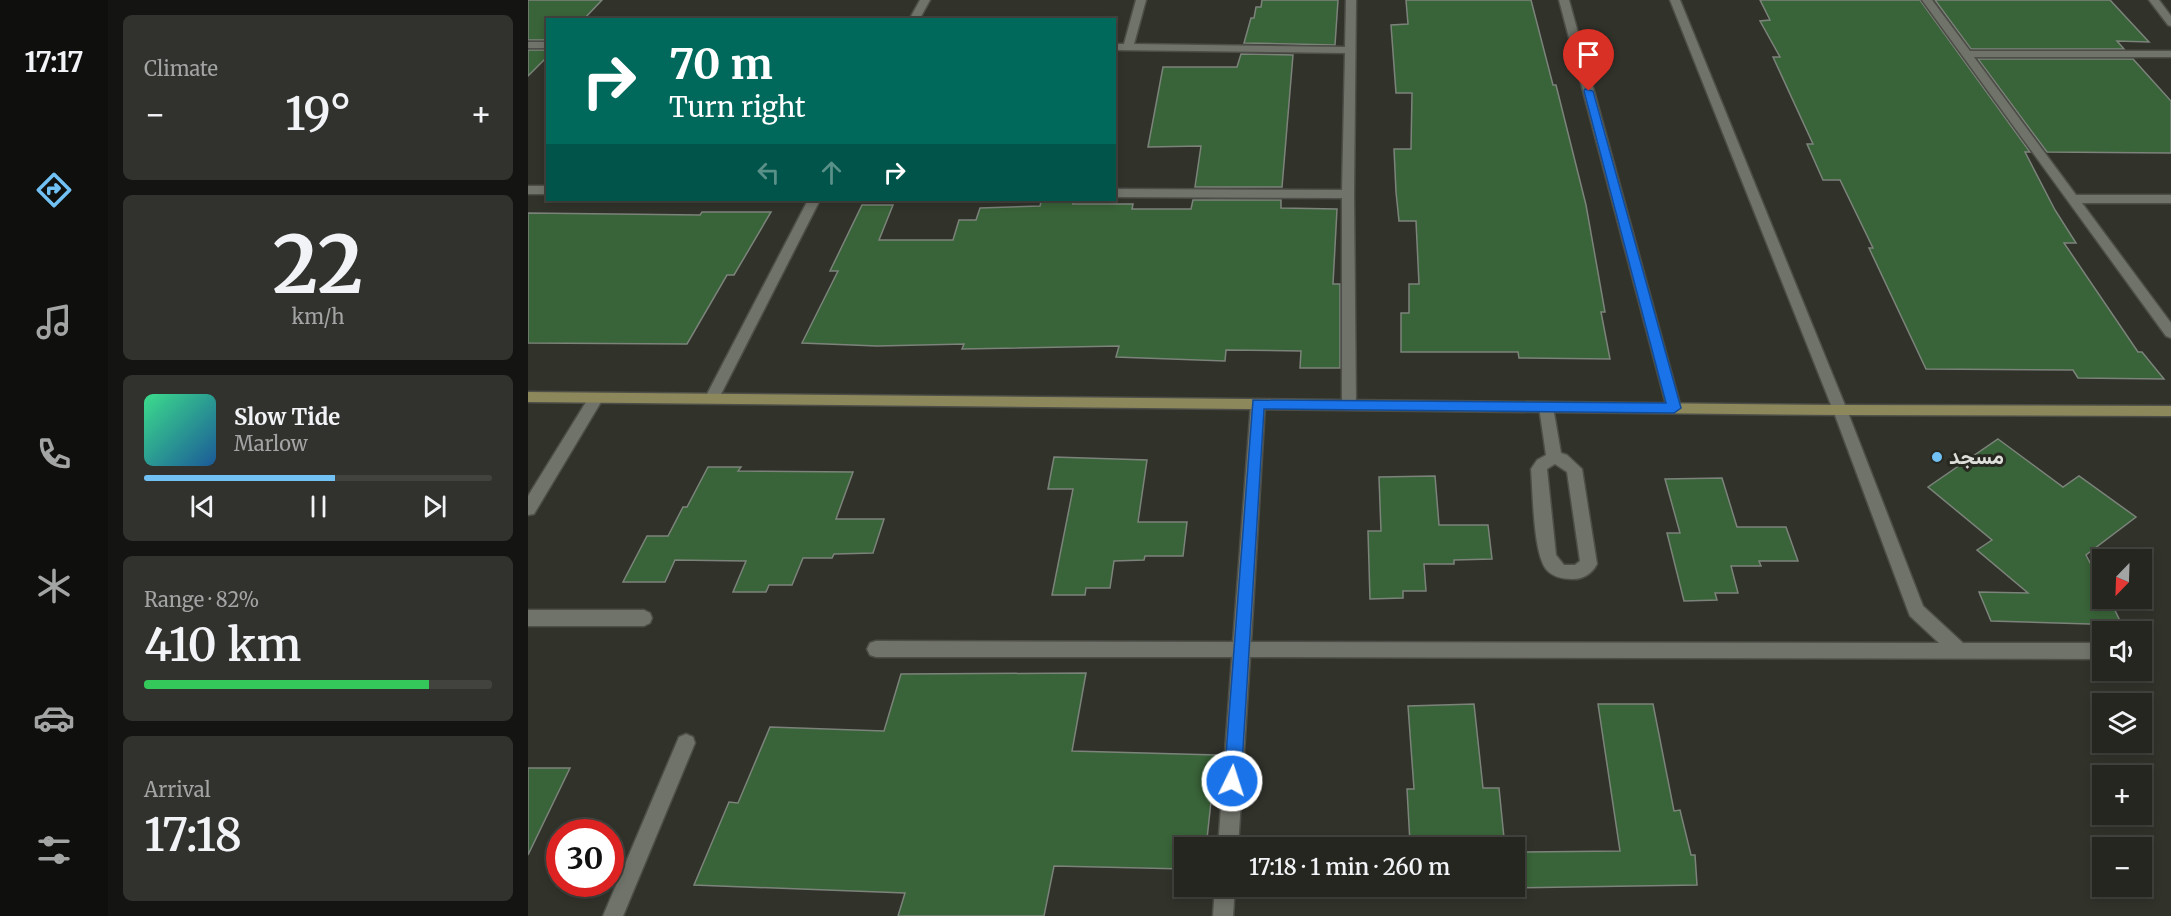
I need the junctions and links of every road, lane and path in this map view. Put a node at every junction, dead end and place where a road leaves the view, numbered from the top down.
1 (925, 0) edge
2 (1141, 0) edge
3 (1351, 0) edge
4 (1564, 0) edge
5 (1675, 0) edge
6 (1927, 0) edge
7 (2154, 0) edge
8 (915, 18) edge
9 (2171, 24) edge
10 (528, 45) edge
11 (546, 45) edge
12 (1116, 47) edge
13 (1128, 47) junction
14 (1350, 50) junction
15 (1968, 54) junction
16 (2171, 54) edge
17 (528, 190) edge
18 (546, 190) edge
19 (1116, 193) edge
20 (1348, 194) junction
21 (2171, 199) edge
22 (2074, 200) junction
23 (813, 201) edge
24 (2171, 333) edge
25 (528, 397) edge
26 (596, 398) junction
27 (712, 398) junction
28 (1258, 404) junction
29 (1349, 404) junction
30 (1546, 406) junction
31 (1674, 408) junction
32 (1840, 410) junction
33 (2171, 411) edge
34 (1554, 458) junction
35 (528, 509) edge
36 (528, 618) edge
37 (644, 618) dead end
38 (876, 649) dead end
39 (1241, 649) junction
40 (1959, 650) junction
41 (2092, 651) edge
42 (686, 743) dead end
43 (1229, 837) edge
44 (1224, 897) edge
45 (613, 916) edge
46 (1223, 916) edge

1 - 8 street
2 - 13 street
3 - 14 street
4 - 31 street
5 - 32 street
6 - 15 street
7 - 9 street
10 - 11 street
12 - 13 street
13 - 14 street
14 - 20 street
15 - 16 street
15 - 22 street
17 - 18 street
19 - 20 street
20 - 29 street
21 - 22 street
22 - 24 street
23 - 27 street
25 - 26 street
26 - 27 street
26 - 35 street
27 - 28 street
28 - 29 street
28 - 39 street
29 - 30 street
30 - 31 street
30 - 34 street
31 - 32 street
32 - 33 street
32 - 40 street
34 - 34 street
36 - 37 street
38 - 39 street
39 - 40 street
39 - 43 street
40 - 41 street
42 - 45 street
44 - 46 street

